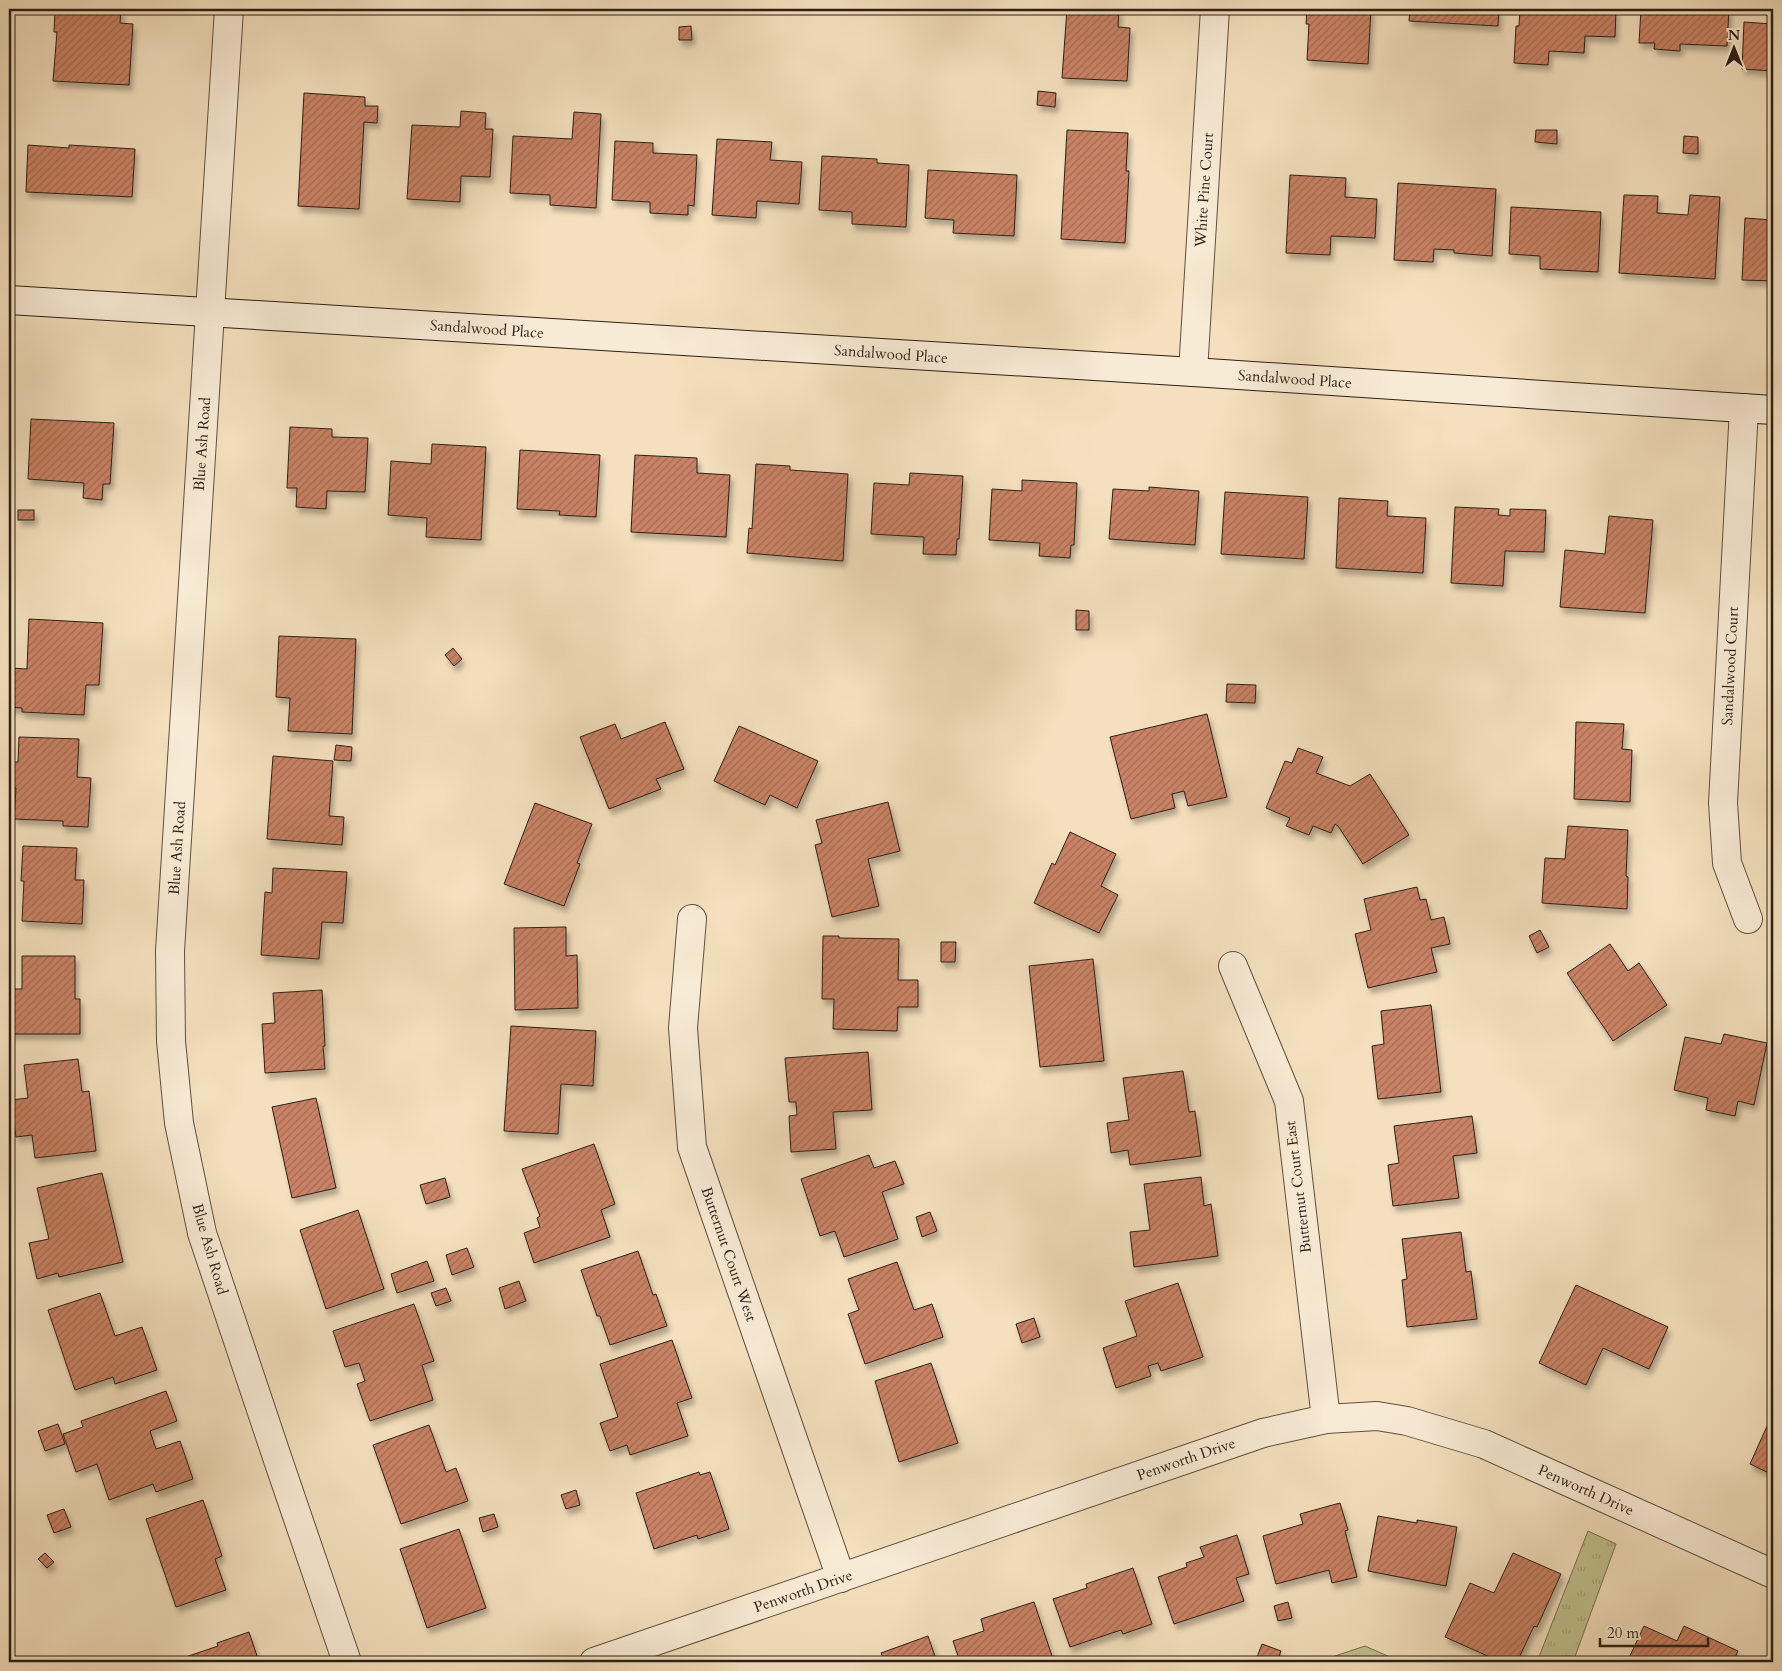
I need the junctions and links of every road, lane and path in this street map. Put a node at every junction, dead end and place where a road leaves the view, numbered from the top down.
1 (229, 9) edge
2 (1215, 9) edge
3 (9, 300) edge
4 (210, 312) junction
5 (1193, 372) junction
6 (1744, 408) junction
7 (1773, 410) edge
8 (692, 919) dead end
9 (1748, 919) dead end
10 (1233, 966) dead end
11 (1326, 1419) junction
12 (1773, 1574) edge
13 (841, 1578) junction
14 (347, 1662) edge
15 (594, 1662) edge

1 - 4 street, Blue Ash Road
2 - 5 street, White Pine Court
3 - 4 street, Sandalwood Place
4 - 5 street, Sandalwood Place
4 - 14 street, Blue Ash Road
5 - 6 street, Sandalwood Place
6 - 7 street, Sandalwood Place
6 - 9 street, Sandalwood Court
8 - 13 street, Butternut Court West
10 - 11 street, Butternut Court East
11 - 12 street, Penworth Drive
11 - 13 street, Penworth Drive
13 - 15 street, Penworth Drive

